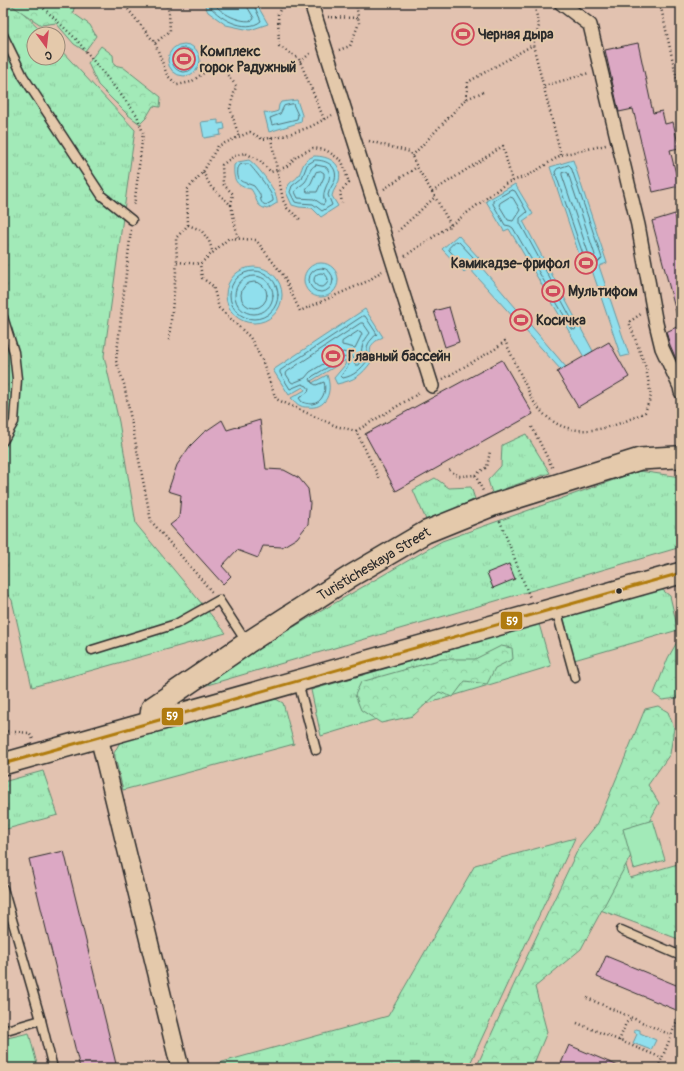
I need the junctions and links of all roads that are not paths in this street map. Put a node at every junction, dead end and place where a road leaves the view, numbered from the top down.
1 (311, 3) edge
2 (561, 3) edge
3 (3, 35) edge
4 (132, 220) road end
5 (3, 317) edge
6 (432, 386) road end
7 (681, 392) edge
8 (3, 441) edge
9 (681, 458) edge
10 (681, 573) edge
11 (556, 608) junction
12 (247, 643) junction
13 (92, 650) dead end
14 (575, 678) dead end
15 (298, 681) junction
16 (150, 723) junction
17 (99, 738) junction
18 (316, 750) dead end
19 (3, 764) edge
20 (3, 888) edge
21 (622, 930) dead end
22 (681, 956) edge
23 (41, 1020) junction
24 (3, 1031) edge
25 (53, 1068) edge
26 (180, 1068) edge

1 - 6 street
2 - 7 street
3 - 4 lane
5 - 8 lane
9 - 12 street, Turisticheskaya Street
10 - 11 street
11 - 14 lane
11 - 15 street
12 - 13 lane
12 - 16 street, Turisticheskaya Street
15 - 16 street
15 - 18 lane
16 - 17 street
17 - 19 street
17 - 26 street
20 - 23 lane
21 - 22 lane
23 - 24 lane
23 - 25 lane

